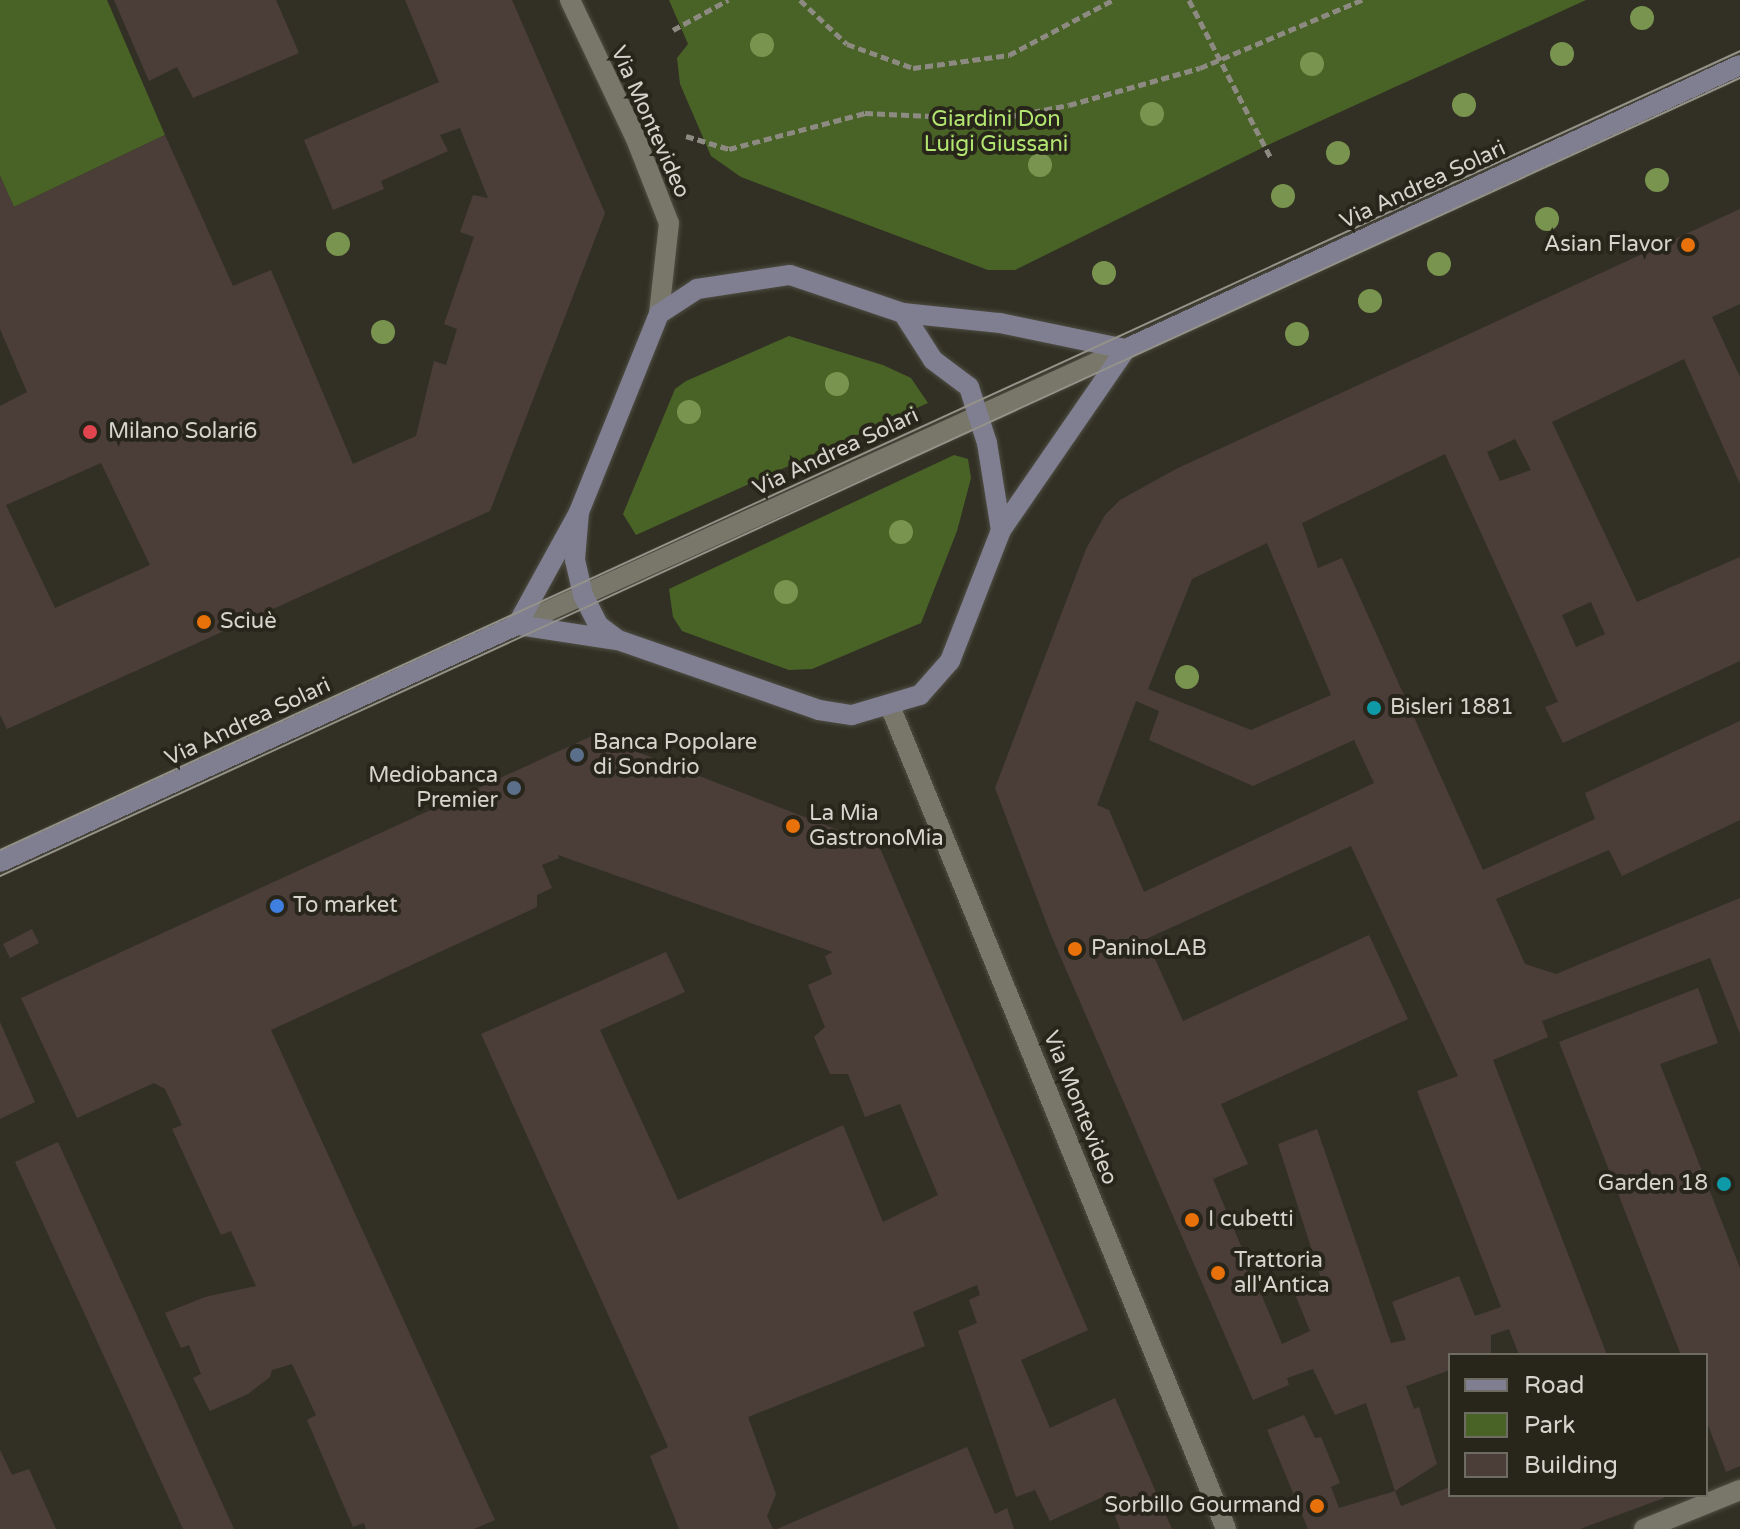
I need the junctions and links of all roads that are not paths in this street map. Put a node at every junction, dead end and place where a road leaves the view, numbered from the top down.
1 (570, 0) edge
2 (1740, 65) edge
3 (903, 313) junction
4 (659, 314) junction
5 (1126, 349) junction
6 (979, 413) junction
7 (579, 512) junction
8 (1001, 530) junction
9 (583, 595) junction
10 (517, 625) junction
11 (618, 640) junction
12 (890, 706) junction
13 (0, 862) edge
14 (1740, 1490) edge
15 (1226, 1529) edge
16 (1644, 1529) edge

1 - 4 street, Via Montevideo
2 - 5 street, Via Andrea Solari
3 - 4 street
3 - 5 street
3 - 6 street
4 - 7 street
5 - 6 street, Via Andrea Solari
5 - 8 street
6 - 8 street
6 - 9 street, Via Andrea Solari
7 - 9 street
7 - 10 street
8 - 12 street
9 - 10 street, Via Andrea Solari
9 - 11 street
10 - 11 street
10 - 13 street, Via Andrea Solari
11 - 12 street
12 - 15 street, Via Montevideo
14 - 16 street

